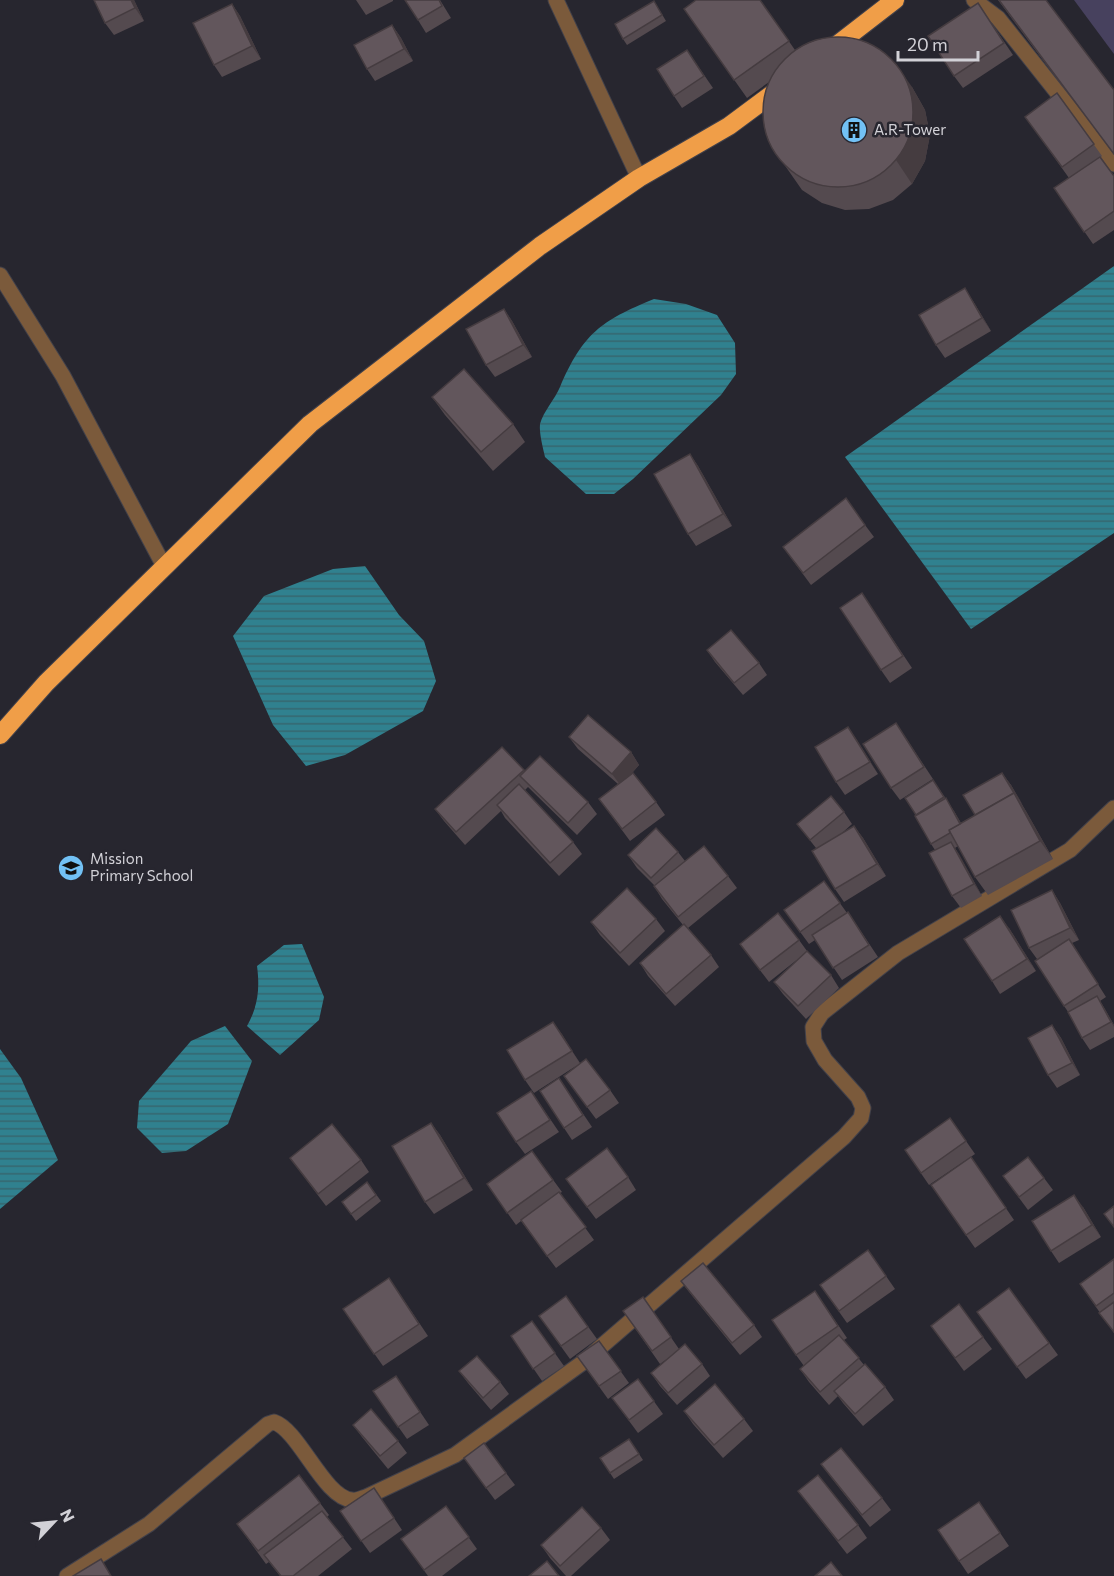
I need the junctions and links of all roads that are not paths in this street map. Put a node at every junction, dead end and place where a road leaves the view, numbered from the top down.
1 (555, 0) edge
2 (895, 0) edge
3 (974, 0) edge
4 (814, 63) edge
5 (795, 77) edge
6 (1114, 164) edge
7 (639, 178) junction
8 (0, 275) edge
9 (165, 568) junction
10 (0, 735) edge
11 (1114, 808) edge
12 (67, 1576) edge

1 - 7 street
2 - 4 highway
3 - 6 street
5 - 7 highway
7 - 9 highway
8 - 9 street
9 - 10 highway
11 - 12 street

